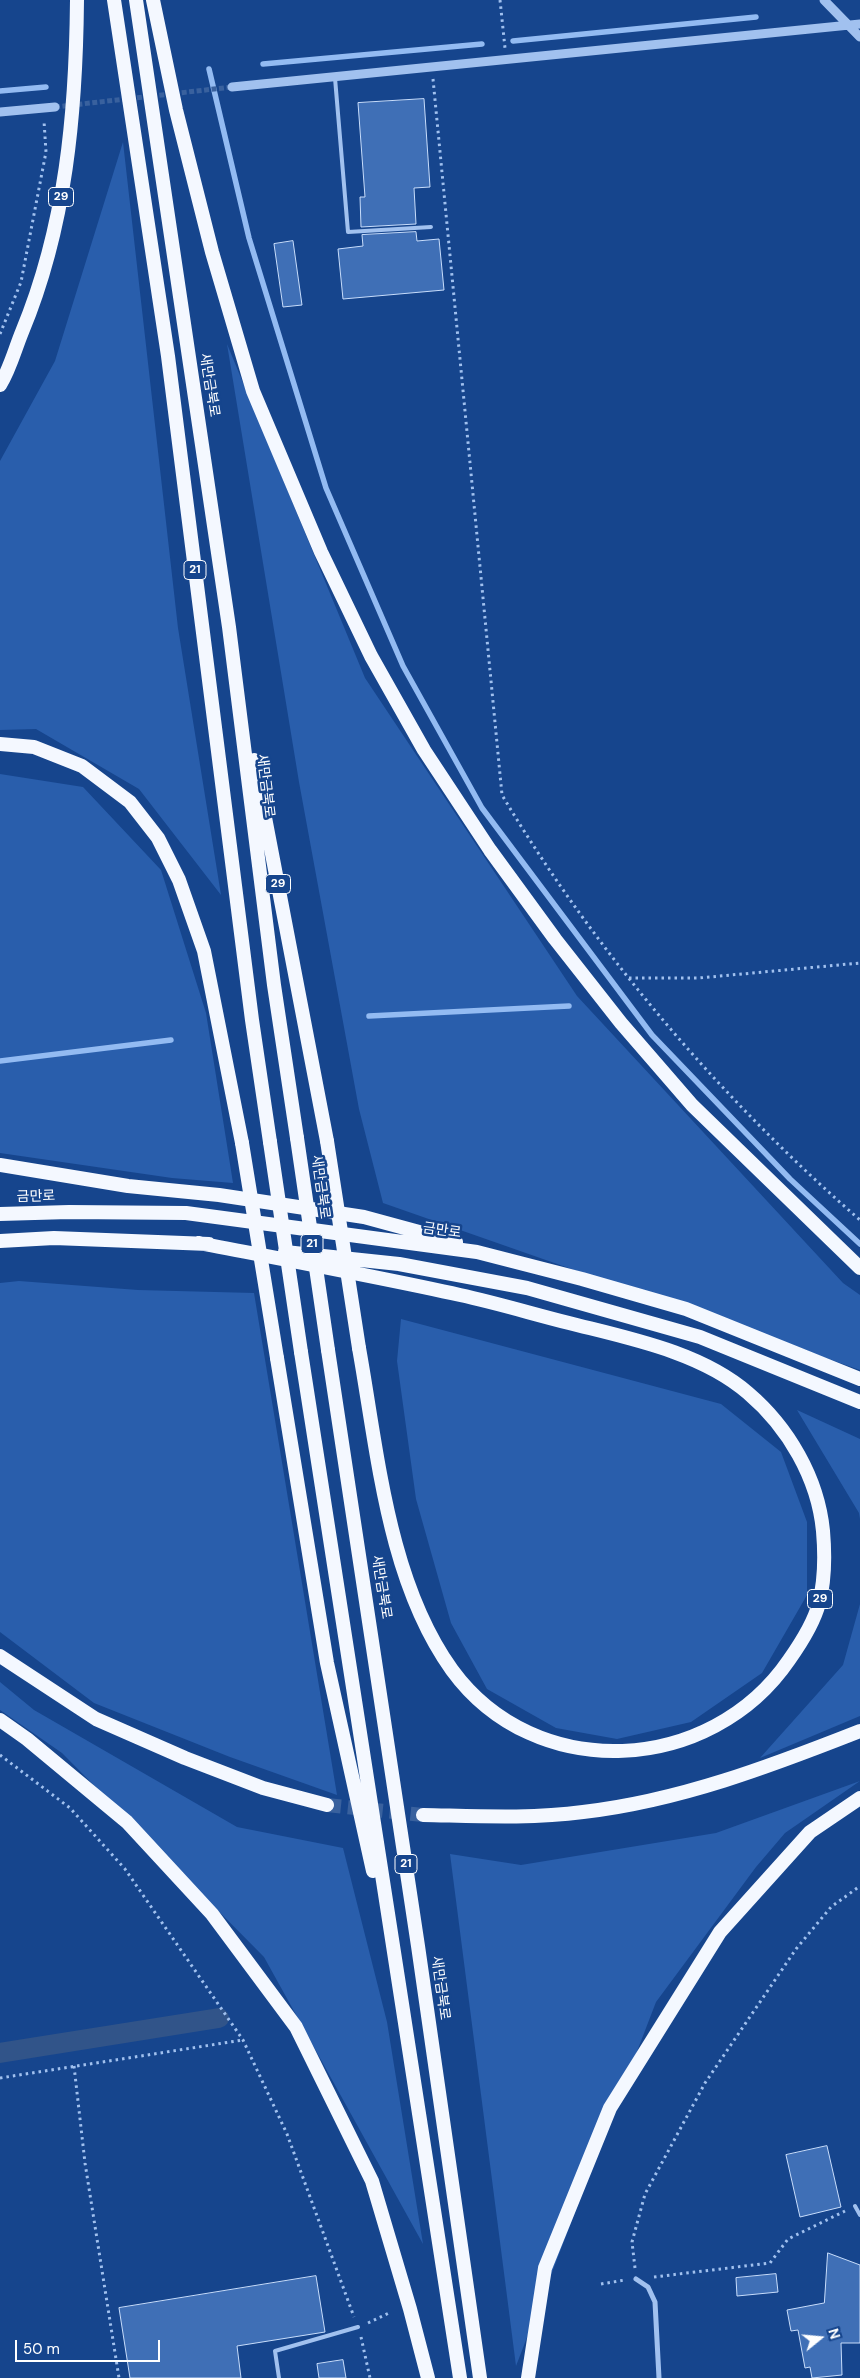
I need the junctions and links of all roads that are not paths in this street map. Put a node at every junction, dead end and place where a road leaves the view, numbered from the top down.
1 (77, 0) edge
2 (114, 0) edge
3 (136, 0) edge
4 (153, 0) edge
5 (824, 0) edge
6 (848, 24) junction
7 (860, 24) edge
8 (860, 37) edge
9 (335, 76) junction
10 (232, 87) tunnel mouth
11 (55, 107) tunnel mouth
12 (0, 112) edge
13 (431, 226) dead end
14 (0, 384) edge
15 (229, 627) junction
16 (0, 744) edge
17 (0, 1165) edge
18 (0, 1214) edge
19 (0, 1242) edge
20 (200, 1243) junction
21 (860, 1268) edge
22 (582, 1279) junction
23 (860, 1379) edge
24 (860, 1402) edge
25 (0, 1656) edge
26 (0, 1720) edge
27 (860, 1731) edge
28 (860, 1798) edge
29 (326, 1805) tunnel mouth
30 (423, 1815) tunnel mouth
31 (397, 1976) junction
32 (855, 2206) road end
33 (860, 2215) edge
34 (636, 2279) road end
35 (358, 2328) road end
36 (279, 2378) edge
37 (428, 2378) edge
38 (460, 2378) edge
39 (480, 2378) edge
40 (528, 2378) edge
41 (660, 2378) edge

1 - 14 highway, 29
2 - 31 highway, 21, bridge
3 - 15 highway, 새만금북로 / 21
4 - 21 highway
5 - 6 street
6 - 7 street
6 - 8 street
6 - 9 street
9 - 10 street
9 - 13 lane
11 - 12 street
15 - 20 highway, 29, bridge
15 - 39 highway, 새만금북로 / 21, bridge
16 - 31 highway, bridge
17 - 22 highway
18 - 22 highway, 금만로
19 - 20 highway, 29
20 - 24 highway
22 - 23 highway, 금만로
25 - 29 highway
26 - 37 highway
27 - 30 highway
28 - 40 highway
31 - 38 highway, 21
32 - 33 lane
34 - 41 street
35 - 36 lane

